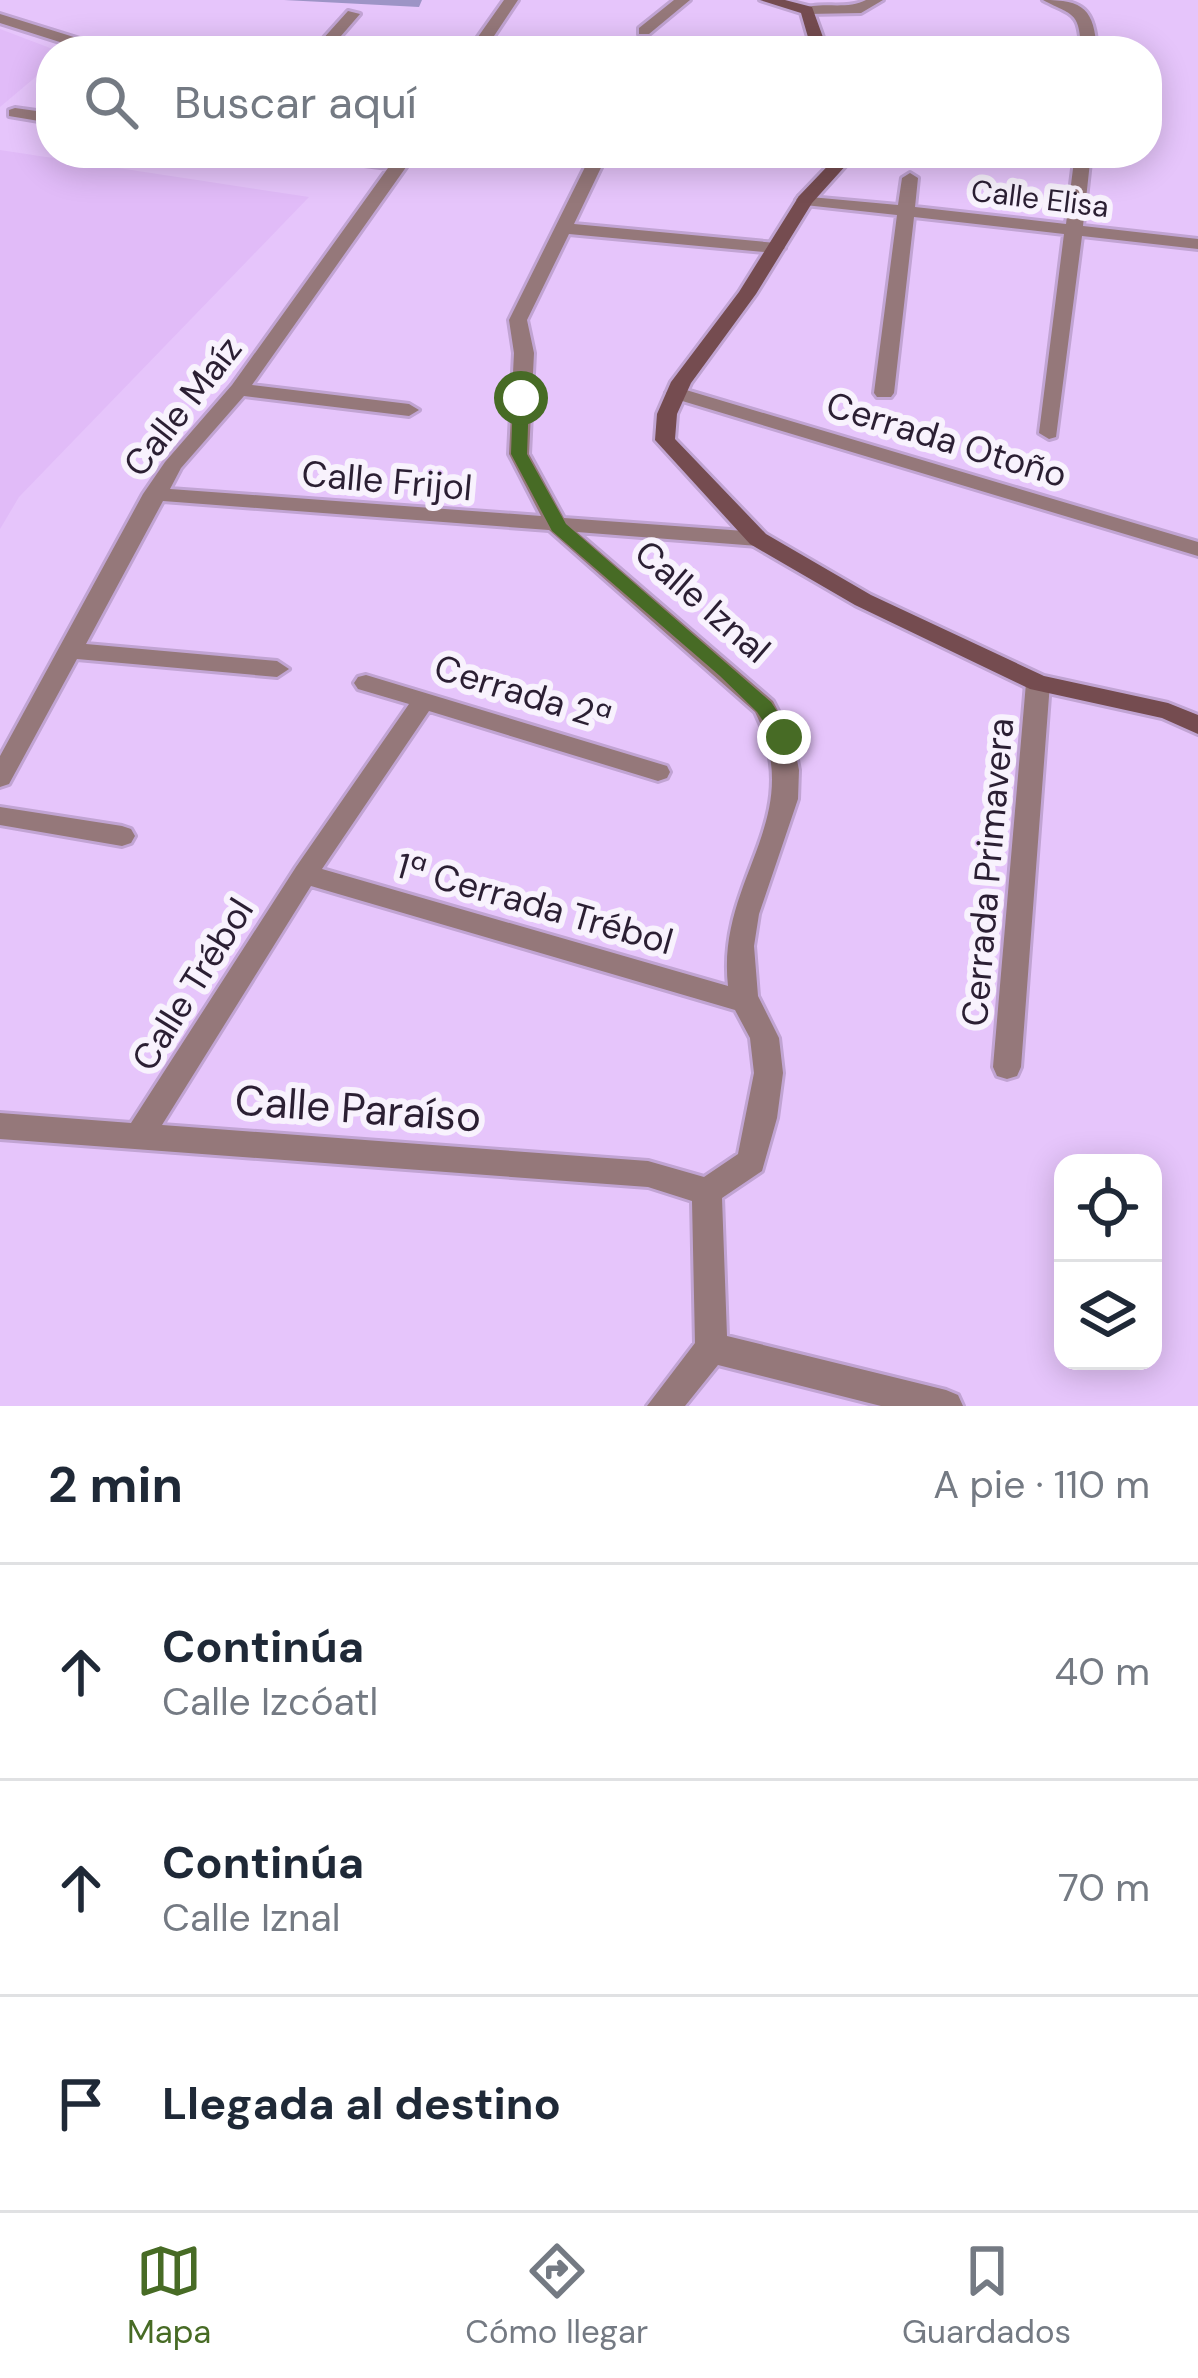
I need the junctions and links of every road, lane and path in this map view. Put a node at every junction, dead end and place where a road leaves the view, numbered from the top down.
1 (512, 0) edge
2 (683, 0) edge
3 (767, 0) edge
4 (876, 0) edge
5 (1050, 0) edge
6 (807, 10) junction
7 (353, 14) dead end
8 (0, 18) edge
9 (644, 31) dead end
10 (57, 36) edge
11 (333, 36) edge
12 (487, 36) edge
13 (815, 36) edge
14 (1088, 36) edge
15 (15, 113) dead end
16 (36, 116) edge
17 (398, 168) edge
18 (592, 168) edge
19 (835, 168) edge
20 (1082, 168) edge
21 (910, 178) dead end
22 (805, 200) junction
23 (904, 211) junction
24 (562, 228) junction
25 (1076, 230) junction
26 (1198, 244) edge
27 (776, 248) junction
28 (239, 388) junction
29 (676, 393) junction
30 (884, 393) dead end
31 (409, 410) dead end
32 (1049, 433) dead end
33 (154, 494) junction
34 (559, 527) junction
35 (758, 539) junction
36 (1198, 549) edge
37 (68, 650) junction
38 (277, 669) dead end
39 (366, 683) dead end
40 (1038, 683) junction
41 (425, 699) junction
42 (1198, 725) edge
43 (658, 772) dead end
44 (0, 778) edge
45 (0, 817) edge
46 (122, 836) dead end
47 (305, 874) junction
48 (746, 1002) junction
49 (1007, 1066) dead end
50 (0, 1126) edge
51 (141, 1133) junction
52 (707, 1192) junction
53 (711, 1348) junction
54 (664, 1406) edge
55 (946, 1406) edge

1 - 12 street
2 - 9 street
3 - 6 street
4 - 6 street
5 - 14 street
6 - 13 street
7 - 11 street
8 - 10 street
15 - 16 street
17 - 28 street, Calle Maíz
18 - 24 street
19 - 22 street
20 - 25 street
21 - 23 street
22 - 23 street, Calle Elisa
22 - 27 street
23 - 25 street, Calle Elisa
23 - 30 street
24 - 27 street
24 - 34 street
25 - 26 street, Calle Elisa
25 - 32 street
27 - 29 street
28 - 31 street
28 - 33 street, Calle Maíz
29 - 35 street
29 - 36 street, Cerrada Otoño
33 - 34 street, Calle Frijol
33 - 37 street, Calle Maíz
34 - 35 street, Calle Frijol
34 - 48 street, Calle Iznal
35 - 40 street
37 - 38 street
37 - 44 street, Calle Maíz
39 - 41 street, Cerrada 2ª
40 - 42 street
40 - 49 street, Cerrada Primavera
41 - 43 street, Cerrada 2ª
41 - 47 street, Calle Trébol
45 - 46 street
47 - 48 street, 1ª Cerrada Trébol
47 - 51 street, Calle Trébol
48 - 52 street, Calle Iznal
50 - 51 street, Calle Paraíso
51 - 52 street, Calle Paraíso
52 - 53 street
53 - 54 street
53 - 55 street

